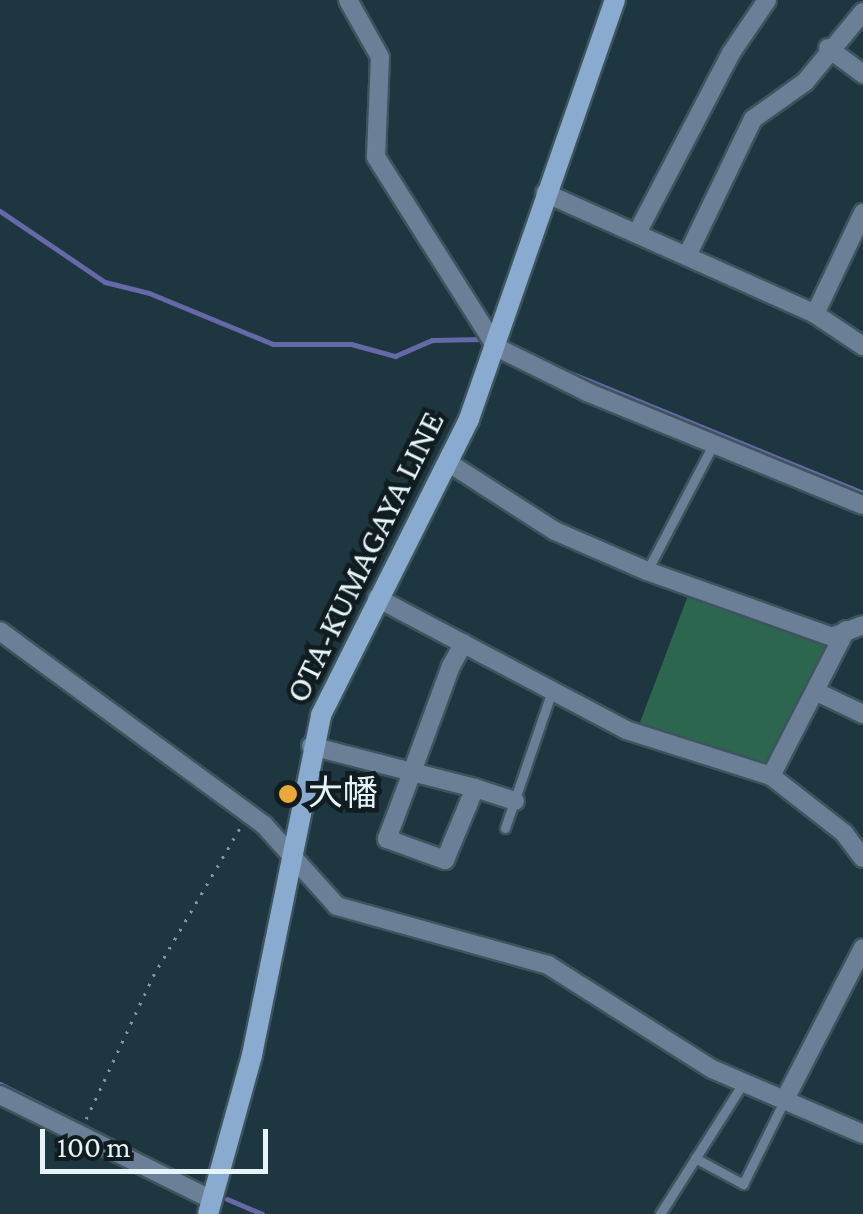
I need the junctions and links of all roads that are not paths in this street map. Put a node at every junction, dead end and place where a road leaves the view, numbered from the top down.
1 (348, 0) edge
2 (615, 0) edge
3 (768, 0) edge
4 (863, 12) edge
5 (828, 48) junction
6 (863, 74) edge
7 (545, 193) junction
8 (863, 213) edge
9 (637, 234) junction
10 (687, 256) junction
11 (815, 314) junction
12 (496, 346) junction
13 (863, 346) edge
14 (713, 445) junction
15 (449, 463) junction
16 (863, 506) edge
17 (647, 571) junction
18 (378, 598) junction
19 (855, 628) edge
20 (0, 631) edge
21 (464, 643) junction
22 (552, 690) junction
23 (819, 693) junction
24 (863, 714) edge
25 (311, 746) junction
26 (412, 772) junction
27 (771, 776) junction
28 (475, 788) junction
29 (514, 801) junction
30 (505, 828) dead end
31 (290, 851) junction
32 (863, 858) edge
33 (863, 948) edge
34 (743, 1082) junction
35 (0, 1095) edge
36 (784, 1101) junction
37 (863, 1134) edge
38 (696, 1158) junction
39 (210, 1207) edge
40 (660, 1214) edge

1 - 12 street
2 - 7 main road, OTA-KUMAGAYA LINE
3 - 9 street
4 - 5 street
5 - 6 street
5 - 10 street
7 - 9 street
7 - 12 main road, OTA-KUMAGAYA LINE
8 - 11 street
9 - 10 street
10 - 11 street
11 - 13 street
12 - 14 street
12 - 15 main road, OTA-KUMAGAYA LINE
14 - 16 street
14 - 17 lane
15 - 17 street
15 - 18 main road, OTA-KUMAGAYA LINE
17 - 19 street
18 - 21 street
18 - 25 main road, OTA-KUMAGAYA LINE
19 - 23 street
20 - 31 street
21 - 22 street
21 - 26 street
22 - 27 street
22 - 29 lane
23 - 24 street
23 - 27 street
25 - 26 street
25 - 31 main road, OTA-KUMAGAYA LINE
26 - 28 street
26 - 28 street
27 - 32 street
28 - 29 street
29 - 30 lane
31 - 34 street
31 - 39 main road, OTA-KUMAGAYA LINE
33 - 36 street
34 - 36 street
34 - 38 lane
35 - 39 street
36 - 37 street
36 - 38 lane
38 - 40 lane

